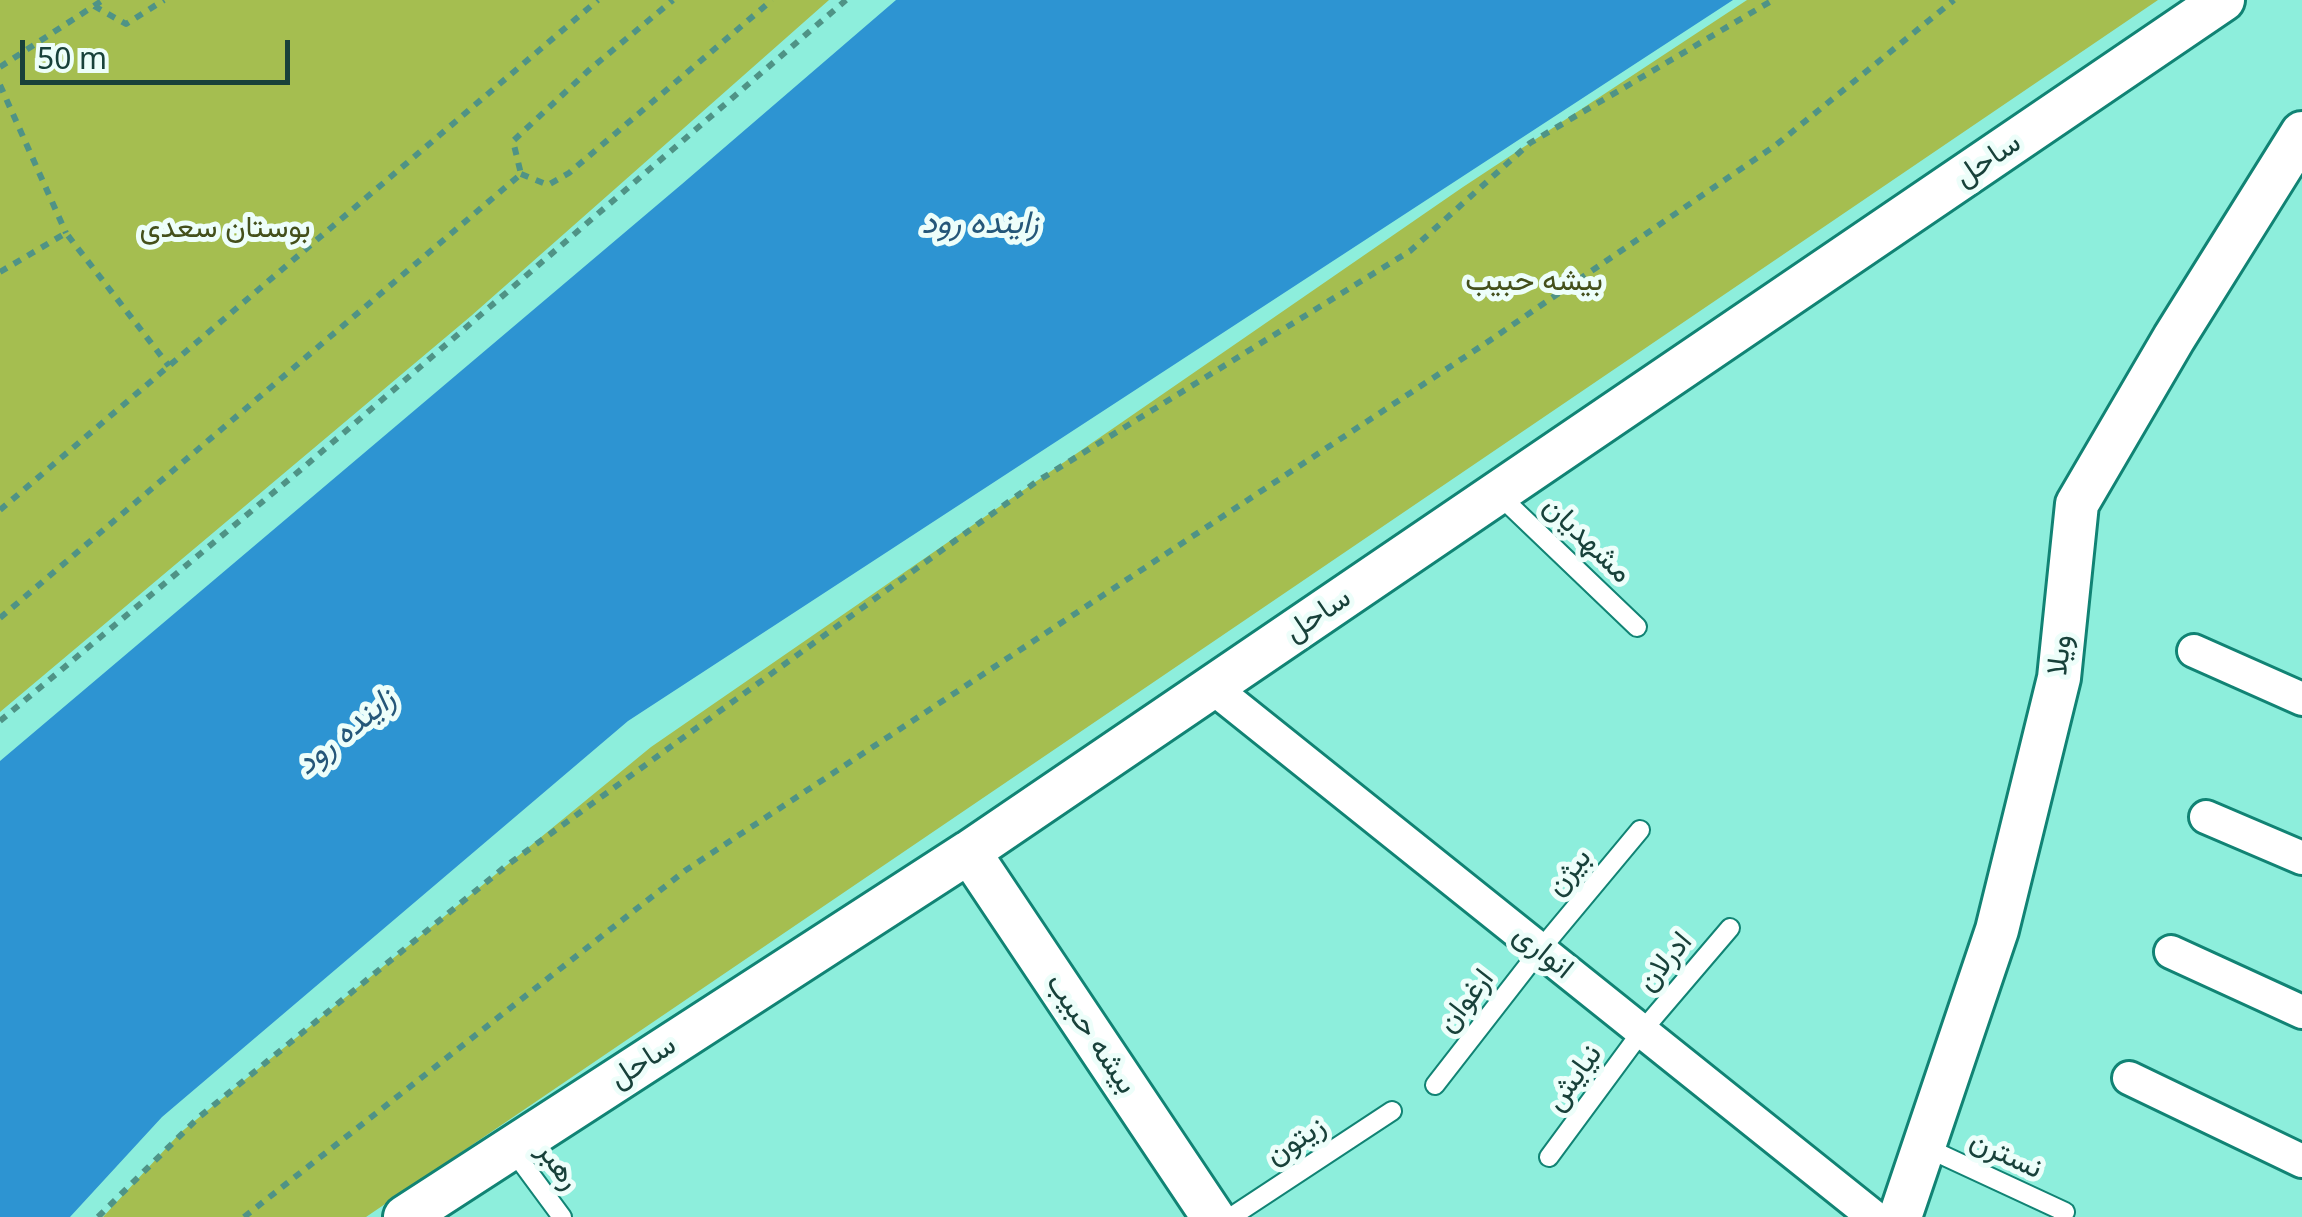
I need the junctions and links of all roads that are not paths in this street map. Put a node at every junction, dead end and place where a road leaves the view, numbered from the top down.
1 (2223, 0) edge
2 (2302, 133) edge
3 (1498, 494) junction
4 (1638, 626) dead end
5 (2194, 651) dead end
6 (1212, 687) junction
7 (2302, 699) edge
8 (2206, 817) dead end
9 (1640, 830) dead end
10 (969, 852) junction
11 (2302, 858) edge
12 (1730, 928) dead end
13 (1540, 950) junction
14 (2171, 952) dead end
15 (2302, 1012) edge
16 (1642, 1031) junction
17 (2129, 1078) dead end
18 (1435, 1086) dead end
19 (1392, 1111) dead end
20 (1924, 1146) junction
21 (511, 1147) junction
22 (1550, 1157) dead end
23 (2302, 1161) edge
24 (2065, 1212) dead end
25 (416, 1214) edge
26 (562, 1217) edge
27 (1213, 1217) edge
28 (1231, 1217) edge
29 (1874, 1217) edge
30 (1900, 1217) edge

1 - 3 street, ساحل
2 - 20 street, ویلا
3 - 4 lane, مشهدیان
3 - 6 street, ساحل
5 - 7 street
6 - 10 street, ساحل
6 - 13 street, انواری
8 - 11 street
9 - 13 lane, بیژن
10 - 21 street, ساحل
10 - 27 street, بیشه حبیب
12 - 16 lane, ادرلان
13 - 16 street, انواری
13 - 18 lane, ارغوان
14 - 15 street
16 - 22 lane, نیایش
16 - 29 street, انواری
17 - 23 street
19 - 28 lane, زیتون
20 - 24 lane, نسترن
20 - 30 street, ویلا
21 - 25 street, ساحل
21 - 26 lane, رهبر

